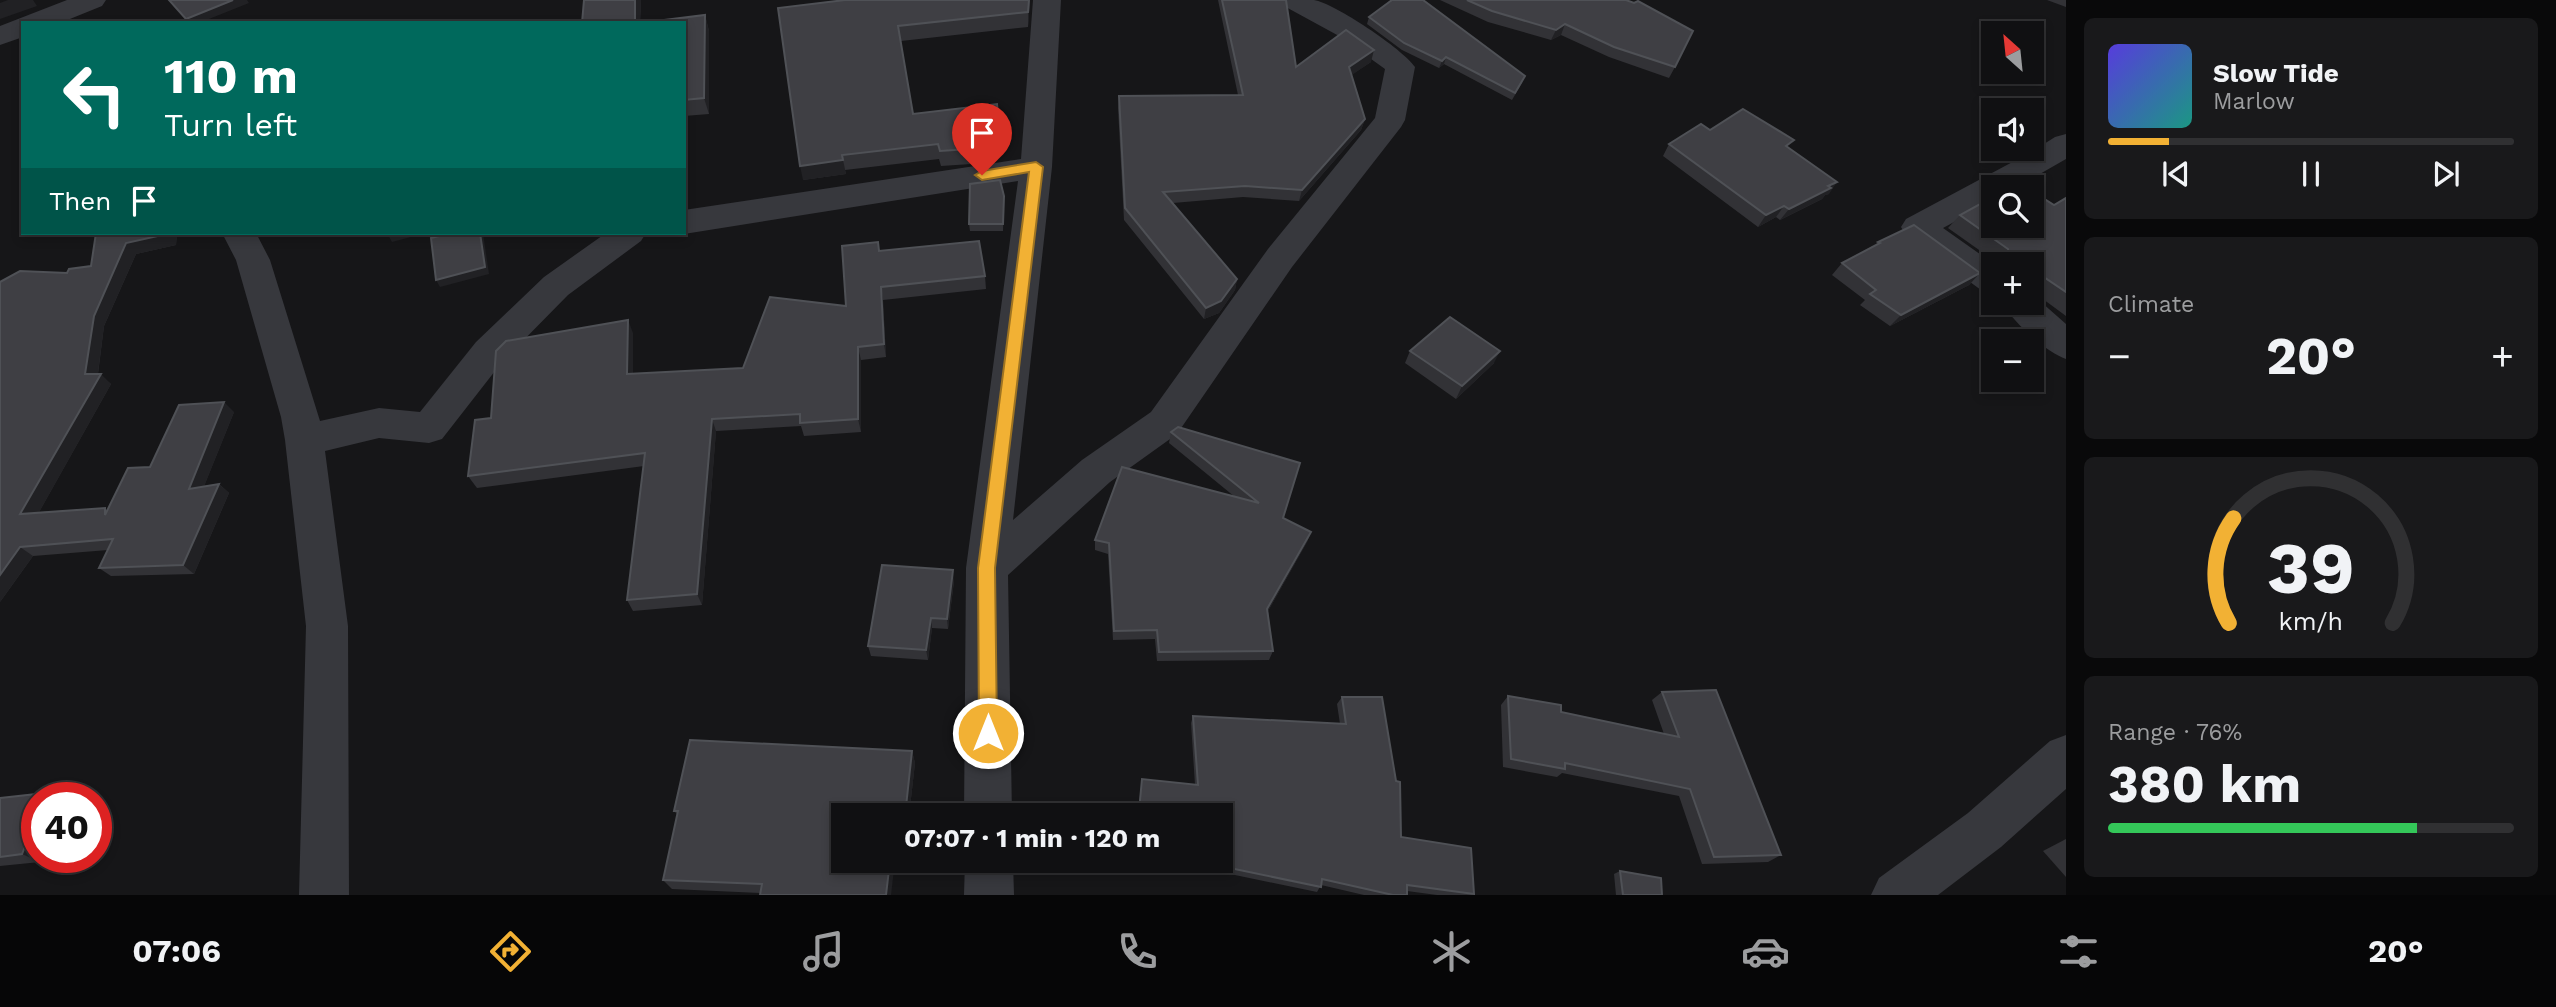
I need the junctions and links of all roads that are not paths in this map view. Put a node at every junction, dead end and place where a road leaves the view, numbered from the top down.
1 (1047, 0) edge
2 (1294, 0) edge
3 (86, 7) edge
4 (40, 21) edge
5 (21, 28) edge
6 (0, 36) edge
7 (2066, 144) edge
8 (1036, 167) junction
9 (686, 222) edge
10 (240, 235) edge
11 (626, 235) edge
12 (1981, 272) edge
13 (2033, 315) edge
14 (2066, 345) edge
15 (304, 440) junction
16 (987, 568) junction
17 (2066, 757) edge
18 (988, 803) edge
19 (989, 873) edge
20 (324, 895) edge
21 (989, 895) edge
22 (1896, 895) edge

1 - 8 street
2 - 16 street
3 - 4 street
5 - 6 street
7 - 12 street
8 - 9 street
8 - 16 street
10 - 15 street
11 - 15 street
13 - 14 street
15 - 20 street
16 - 18 street
17 - 22 street
19 - 21 street

